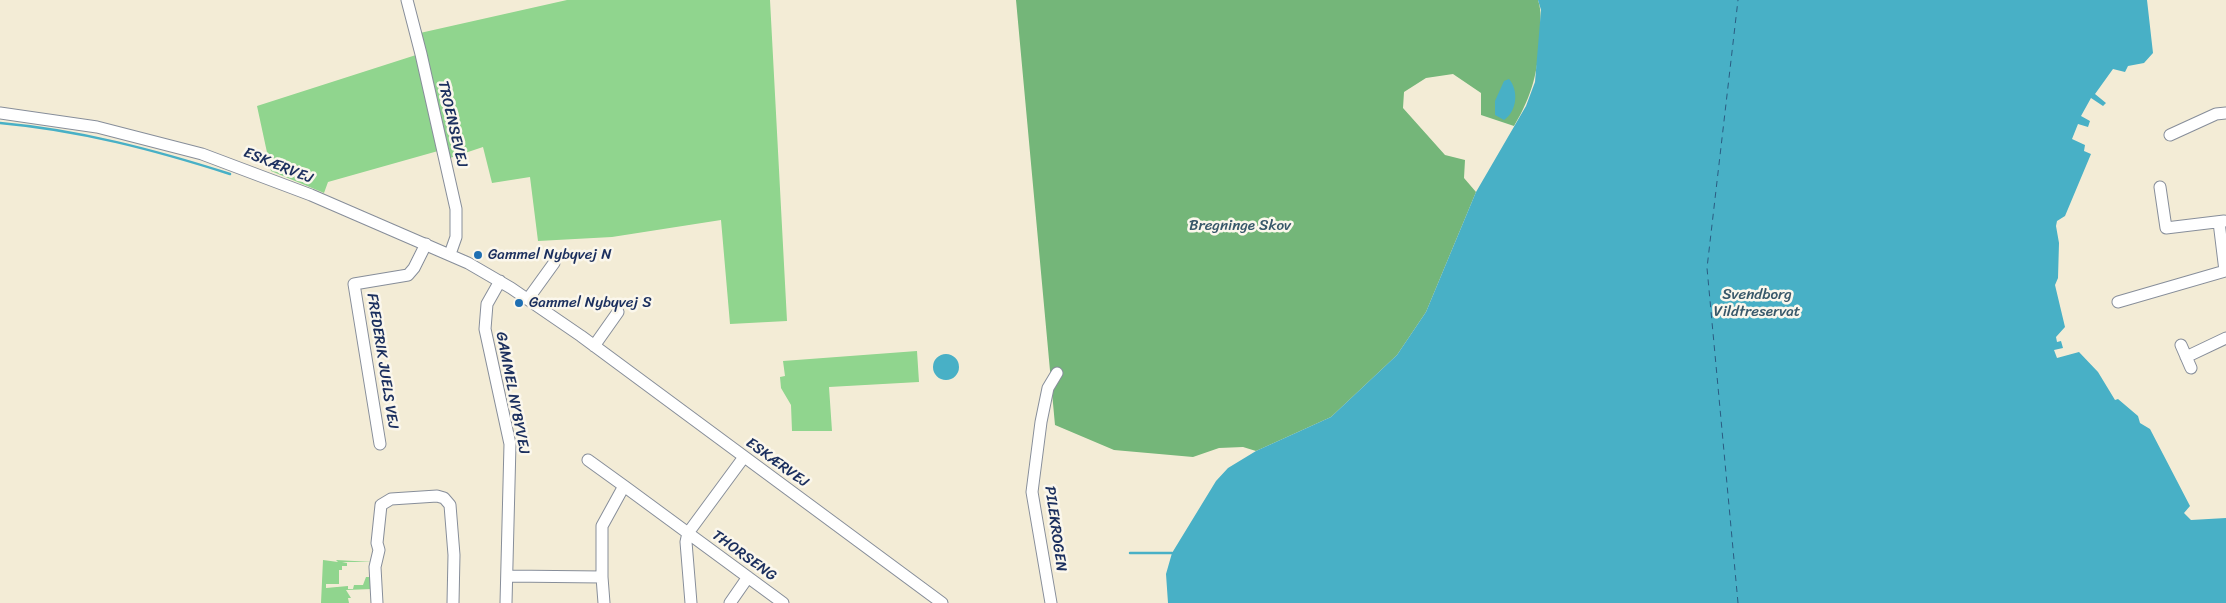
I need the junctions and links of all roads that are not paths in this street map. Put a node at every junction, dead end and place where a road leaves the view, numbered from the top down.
1 (407, 0) edge
2 (0, 113) edge
3 (2226, 113) edge
4 (2170, 135) dead end
5 (2160, 187) dead end
6 (2222, 221) edge
7 (426, 244) junction
8 (450, 254) junction
9 (554, 263) dead end
10 (500, 281) junction
11 (528, 299) junction
12 (2118, 302) dead end
13 (618, 312) dead end
14 (2226, 338) edge
15 (2181, 345) dead end
16 (594, 346) junction
17 (2186, 356) junction
18 (2191, 368) dead end
19 (1057, 373) dead end
20 (380, 444) dead end
21 (744, 457) junction
22 (588, 460) dead end
23 (624, 486) junction
24 (688, 533) junction
25 (507, 576) junction
26 (602, 576) junction
27 (748, 577) junction
28 (376, 603) edge
29 (453, 603) edge
30 (506, 603) edge
31 (604, 603) edge
32 (691, 603) edge
33 (730, 603) edge
34 (783, 603) edge
35 (942, 603) edge
36 (1051, 603) edge

1 - 8 street, TROENSEVEJ
2 - 7 street, ESKÆRVEJ
3 - 4 street
5 - 6 street
6 - 12 street
7 - 8 street, ESKÆRVEJ
7 - 20 street, FREDERIK JUELS VEJ
8 - 10 street, ESKÆRVEJ
9 - 11 street
10 - 11 street, ESKÆRVEJ
10 - 25 street, GAMMEL NYBYVEJ
11 - 16 street, ESKÆRVEJ
13 - 16 street
14 - 17 street
15 - 17 street
16 - 21 street, ESKÆRVEJ
17 - 18 street
19 - 36 street, PILEKROGEN
21 - 24 street, THORSENG
21 - 35 street, ESKÆRVEJ
22 - 23 street, THORSENG
23 - 24 street, THORSENG
23 - 26 street
24 - 27 street, THORSENG
24 - 32 street
25 - 26 street
25 - 30 street, GAMMEL NYBYVEJ
26 - 31 street
27 - 33 street
27 - 34 street, THORSENG
28 - 29 street

